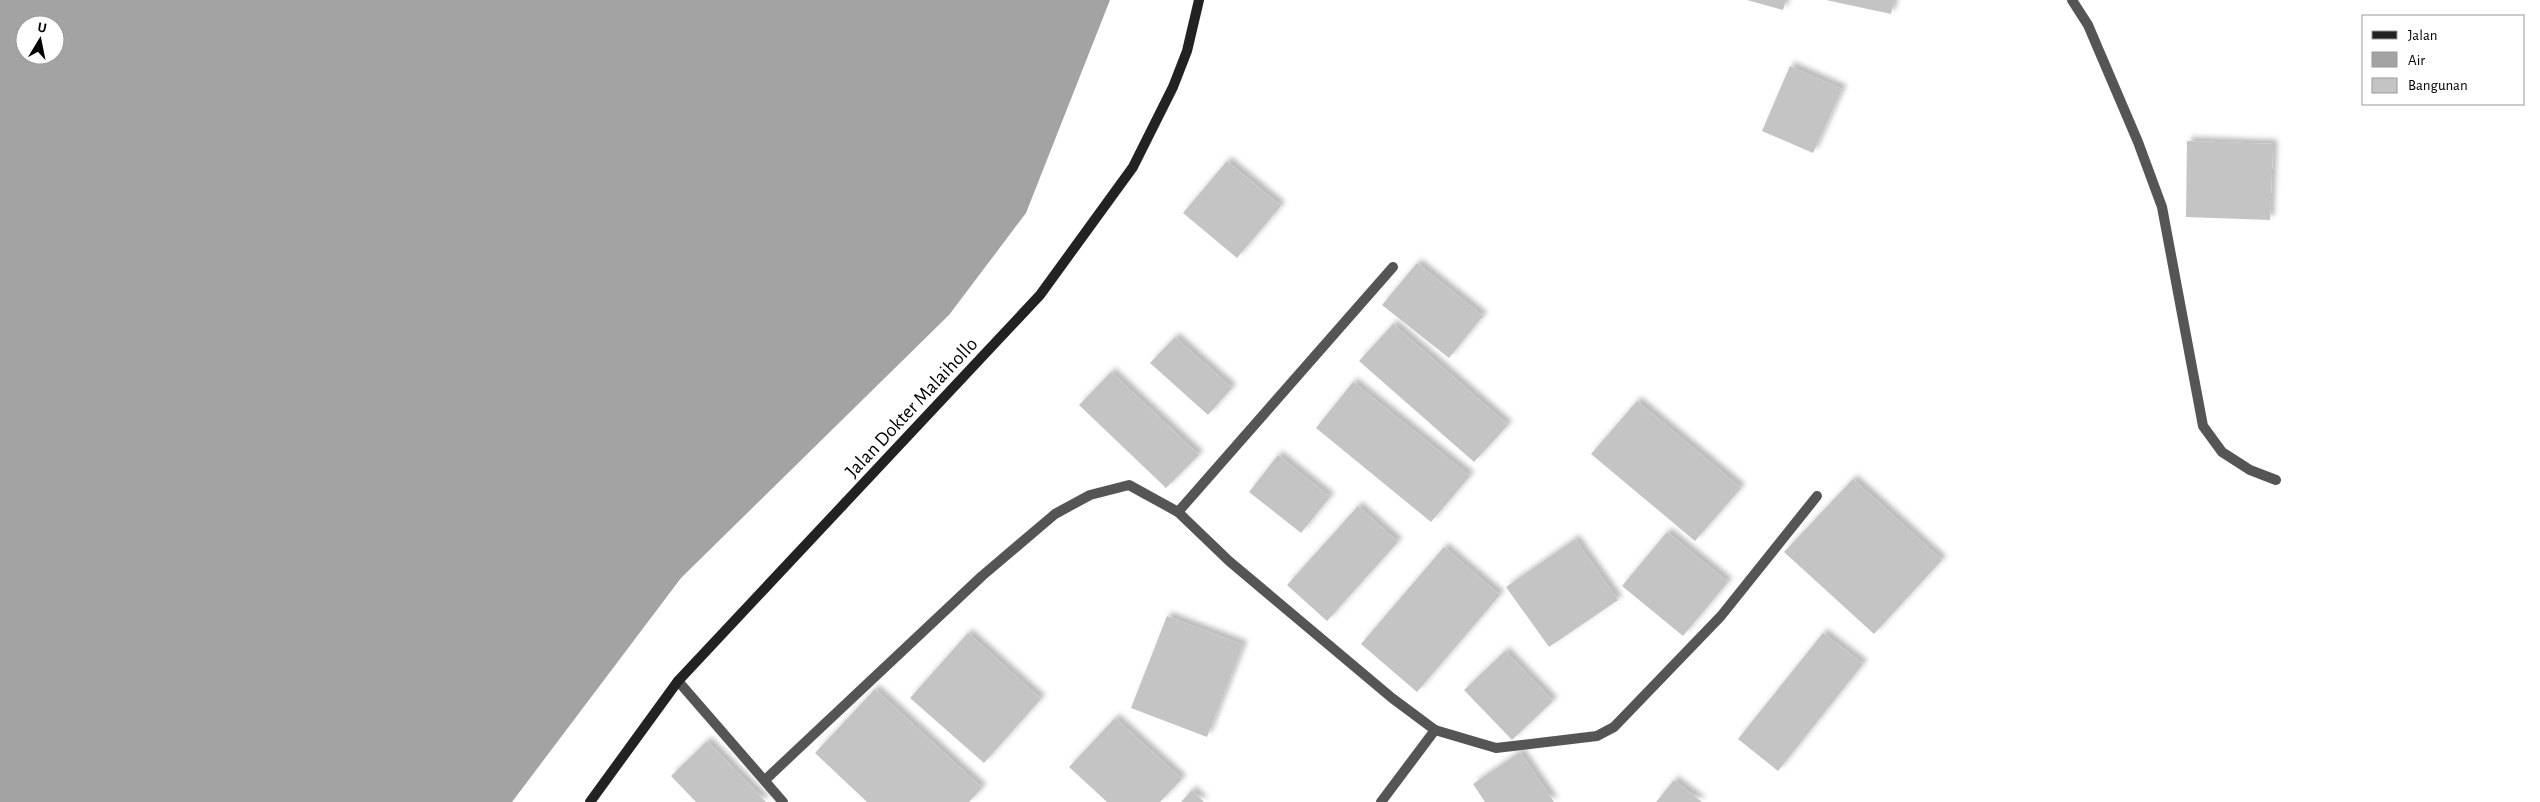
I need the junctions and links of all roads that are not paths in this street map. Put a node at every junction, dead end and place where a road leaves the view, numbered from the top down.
1 (1199, 0) edge
2 (2072, 0) edge
3 (1393, 267) dead end
4 (2276, 480) dead end
5 (1817, 496) dead end
6 (1178, 512) junction
7 (678, 682) junction
8 (1435, 730) junction
9 (765, 780) junction
10 (590, 802) edge
11 (783, 802) edge
12 (1381, 802) edge

1 - 7 main road, Jalan Dokter Malaihollo
2 - 4 street
3 - 6 street
5 - 8 street
6 - 8 street
6 - 9 street
7 - 9 street
7 - 10 main road, Jalan Dokter Malaihollo
8 - 12 street
9 - 11 street

